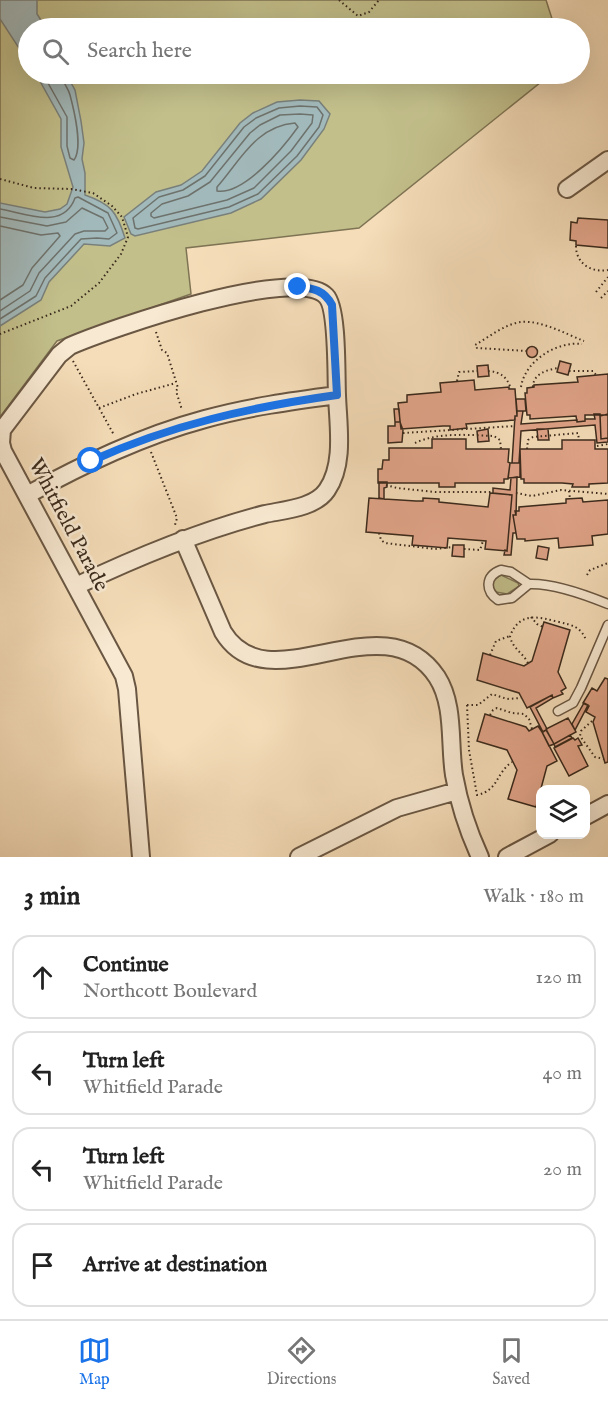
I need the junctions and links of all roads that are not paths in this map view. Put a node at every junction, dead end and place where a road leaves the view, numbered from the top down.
1 (608, 160) edge
2 (567, 189) dead end
3 (337, 395) junction
4 (27, 495) junction
5 (181, 536) junction
6 (529, 584) junction
7 (76, 586) junction
8 (608, 604) edge
9 (608, 625) edge
10 (558, 711) dead end
11 (457, 791) junction
12 (608, 804) edge
13 (590, 813) edge
14 (541, 839) edge
15 (141, 857) edge
16 (300, 857) edge
17 (480, 857) edge
18 (507, 857) edge

1 - 2 street
3 - 4 street
3 - 4 street, Whitfield Parade
3 - 5 street
4 - 7 street, Whitfield Parade
5 - 7 street
5 - 11 street
6 - 6 lane
6 - 8 lane
7 - 15 street, Whitfield Parade
9 - 10 lane
11 - 16 street
11 - 17 street
12 - 13 street
14 - 18 street

